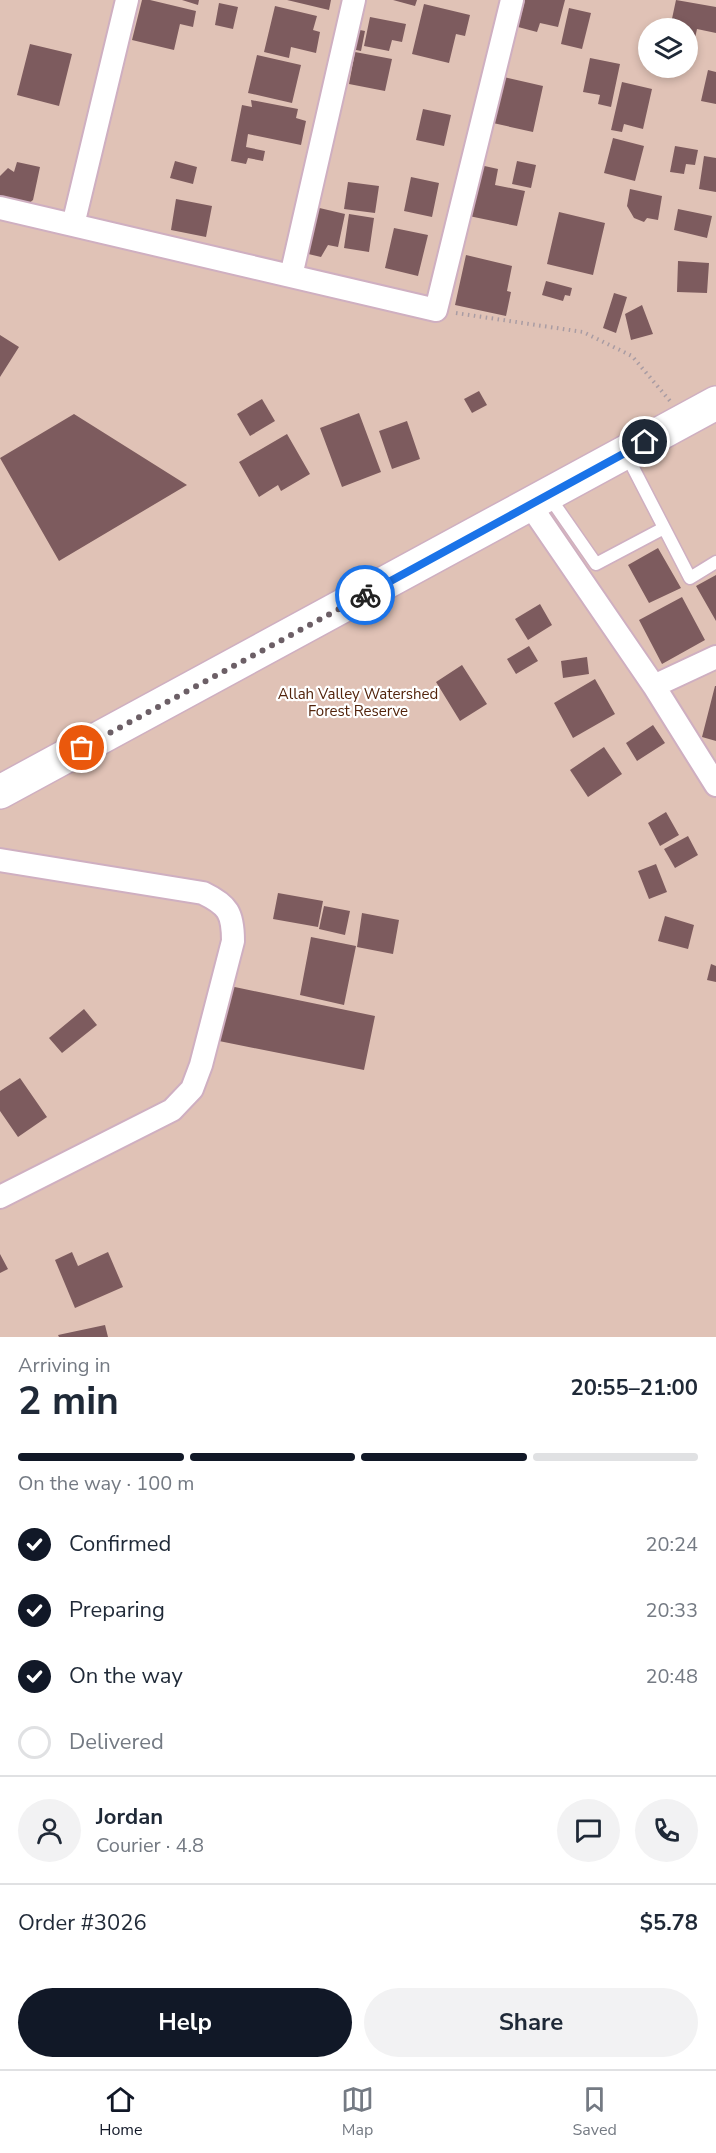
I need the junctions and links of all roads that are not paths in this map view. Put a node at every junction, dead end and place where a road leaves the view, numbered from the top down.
1 (127, 0) edge
2 (354, 0) edge
3 (512, 0) edge
4 (0, 208) edge
5 (73, 225) junction
6 (291, 276) junction
7 (716, 403) edge
8 (625, 453) junction
9 (539, 500) junction
10 (664, 528) junction
11 (716, 562) edge
12 (716, 657) edge
13 (654, 686) junction
14 (716, 785) edge
15 (0, 792) edge
16 (0, 860) edge
17 (0, 1197) edge

1 - 5 street
2 - 6 street
3 - 6 street
4 - 5 street
5 - 6 street
7 - 8 highway
8 - 9 highway
8 - 10 lane
9 - 10 lane
9 - 13 street
9 - 15 highway
10 - 11 lane
12 - 13 street
13 - 14 street
16 - 17 street

